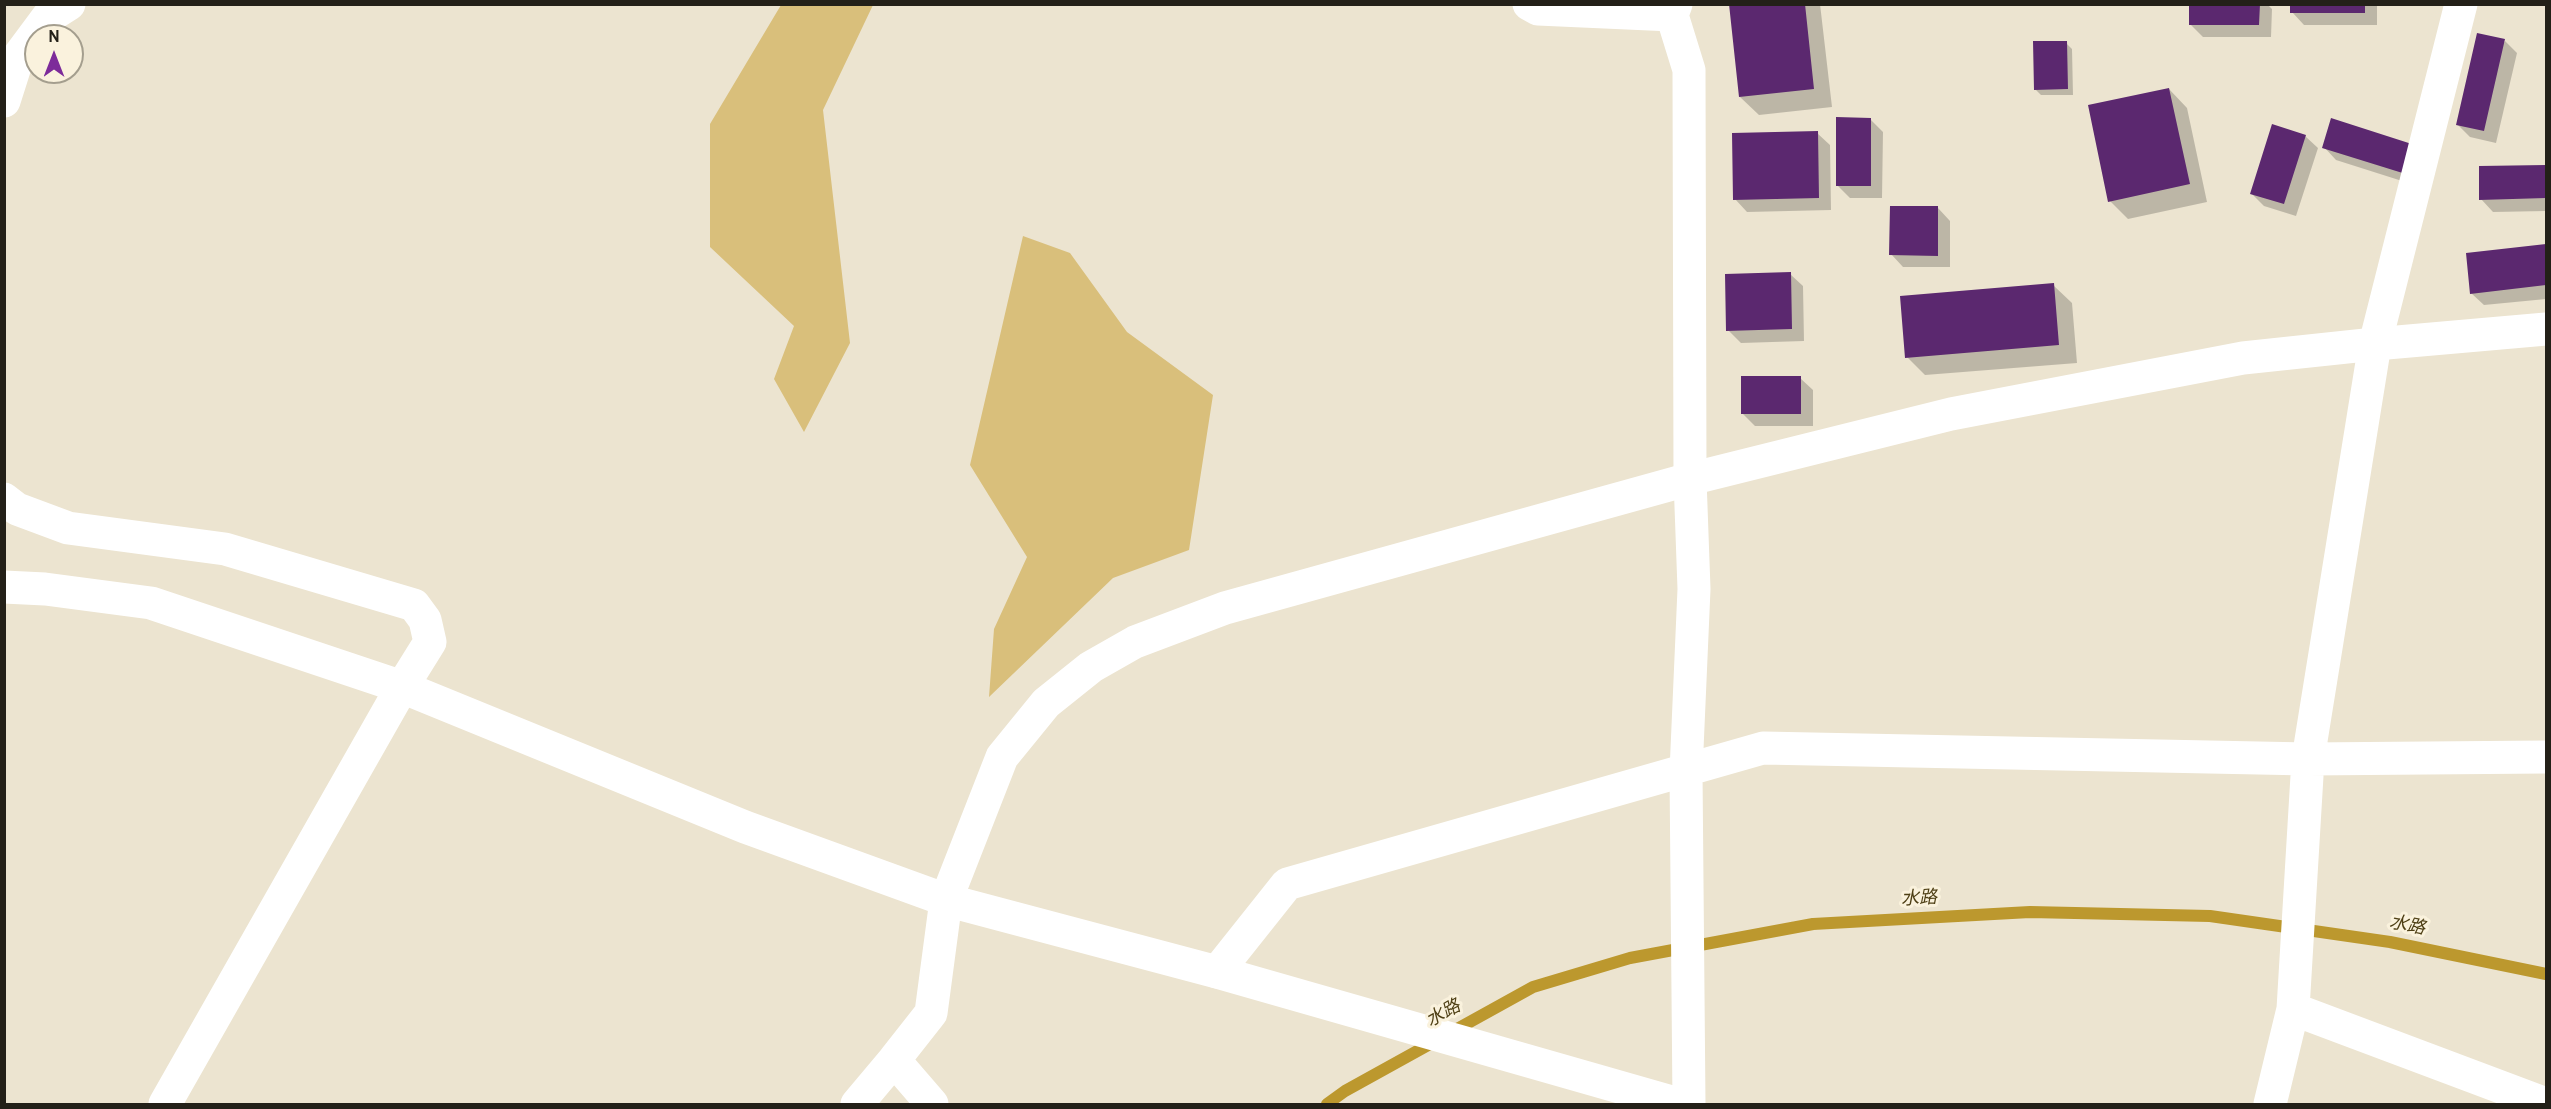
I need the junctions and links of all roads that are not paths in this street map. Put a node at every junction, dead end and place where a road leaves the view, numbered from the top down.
1 (69, 4) edge
2 (1528, 4) edge
3 (2461, 4) edge
4 (1670, 8) edge
5 (4, 101) edge
6 (2547, 329) edge
7 (2375, 344) junction
8 (1690, 479) junction
9 (4, 499) edge
10 (4, 587) edge
11 (402, 687) junction
12 (2547, 757) edge
13 (2308, 759) junction
14 (1686, 772) junction
15 (946, 900) junction
16 (1217, 972) junction
17 (2293, 1009) junction
18 (894, 1060) junction
19 (165, 1104) edge
20 (857, 1104) edge
21 (932, 1104) edge
22 (1679, 1104) edge
23 (1689, 1104) edge
24 (2270, 1104) edge
25 (2547, 1104) edge

1 - 5 street
2 - 4 street
3 - 7 street
4 - 8 street
6 - 7 street
7 - 8 street
7 - 13 street
8 - 14 street
8 - 15 street
9 - 11 street
10 - 11 street
11 - 15 street
11 - 19 street
12 - 13 street
13 - 14 street
13 - 17 street
14 - 16 street
14 - 23 street
15 - 16 street
15 - 18 street
16 - 22 street
17 - 24 street
17 - 25 street
18 - 20 street
18 - 21 street

